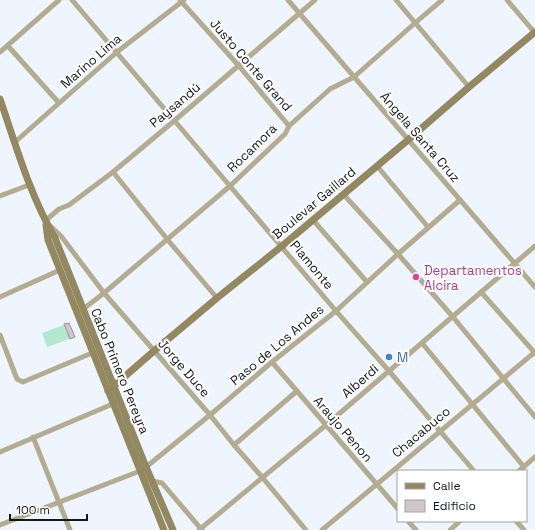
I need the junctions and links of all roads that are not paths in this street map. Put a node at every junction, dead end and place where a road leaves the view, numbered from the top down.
1 (59, 0) edge
2 (72, 0) edge
3 (288, 0) edge
4 (315, 0) edge
5 (396, 0) edge
6 (442, 0) edge
7 (507, 0) edge
8 (182, 1) edge
9 (300, 13) junction
10 (415, 22) junction
11 (535, 32) edge
12 (8, 46) junction
13 (0, 52) edge
14 (117, 52) junction
15 (239, 66) junction
16 (354, 77) junction
17 (469, 87) junction
18 (0, 99) edge
19 (59, 103) junction
20 (174, 121) junction
21 (289, 126) junction
22 (408, 140) junction
23 (15, 142) junction
24 (377, 166) junction
25 (113, 172) junction
26 (29, 185) junction
27 (230, 186) junction
28 (344, 194) junction
29 (0, 196) edge
30 (460, 200) junction
31 (313, 220) junction
32 (45, 221) junction
33 (428, 227) junction
34 (167, 239) junction
35 (282, 246) junction
36 (535, 246) edge
37 (398, 254) junction
38 (514, 264) junction
39 (60, 270) junction
40 (367, 282) junction
41 (535, 287) edge
42 (481, 292) junction
43 (104, 293) junction
44 (0, 297) edge
45 (217, 298) junction
46 (80, 311) junction
47 (336, 311) junction
48 (453, 317) junction
49 (0, 335) edge
50 (422, 343) junction
51 (154, 351) junction
52 (535, 352) edge
53 (92, 353) junction
54 (272, 362) junction
55 (389, 371) junction
56 (503, 378) junction
57 (111, 388) junction
58 (296, 391) junction
59 (117, 402) junction
60 (472, 404) junction
61 (210, 415) junction
62 (535, 416) edge
63 (326, 425) junction
64 (440, 432) junction
65 (34, 438) junction
66 (234, 445) junction
67 (0, 452) edge
68 (535, 458) edge
69 (524, 467) junction
70 (143, 469) junction
71 (473, 470) edge
72 (520, 470) edge
73 (262, 477) junction
74 (152, 481) junction
75 (377, 484) junction
76 (59, 502) junction
77 (397, 508) edge
78 (409, 522) edge
79 (459, 522) edge
80 (517, 522) edge
81 (0, 525) edge
82 (200, 529) edge
83 (70, 530) edge
84 (164, 530) edge
85 (173, 530) edge
86 (306, 530) edge
87 (322, 530) edge
88 (416, 530) edge
89 (450, 530) edge
90 (524, 530) edge

1 - 12 street
2 - 14 street, Piamonte
3 - 9 street, Ángela Santa Cruz
4 - 9 street, Paysandú
5 - 10 street
6 - 10 street, Rocamora
7 - 11 street
8 - 14 street, Marino Lima
8 - 15 street, Justo Conte Grand
9 - 15 street, Paysandú
9 - 16 street, Ángela Santa Cruz
10 - 16 street, Rocamora
10 - 17 street
11 - 17 street, Boulevar Gaillard
12 - 13 street
12 - 19 street
14 - 19 street, Marino Lima
14 - 20 street, Piamonte
15 - 20 street, Paysandú
15 - 21 street, Justo Conte Grand
16 - 21 street, Rocamora
16 - 22 street, Ángela Santa Cruz
17 - 22 street, Boulevar Gaillard
18 - 23 street, Cabo Primero Pereyra
19 - 23 street, Marino Lima
20 - 25 street, Paysandú
20 - 27 street, Piamonte
21 - 27 street, Rocamora
22 - 24 street, Boulevar Gaillard
22 - 30 street, Ángela Santa Cruz
23 - 26 street, Cabo Primero Pereyra
24 - 28 street, Boulevar Gaillard
24 - 33 street
25 - 32 street, Paysandú
25 - 34 street
26 - 29 street
26 - 32 street, Cabo Primero Pereyra
27 - 34 street, Rocamora
27 - 35 street, Piamonte
28 - 31 street, Boulevar Gaillard
28 - 37 street
30 - 33 street, Paso de Los Andes
30 - 38 street, Ángela Santa Cruz
31 - 35 street, Boulevar Gaillard
31 - 40 street
32 - 39 street, Cabo Primero Pereyra
32 - 43 street, Jorge Duce
32 - 46 street, Cabo Primero Pereyra
33 - 37 street, Paso de Los Andes
34 - 43 street, Rocamora
34 - 45 street
35 - 45 street, Boulevar Gaillard
35 - 47 street, Piamonte
36 - 38 street, Alberdi
37 - 40 street, Paso de Los Andes
37 - 48 street
38 - 41 street, Ángela Santa Cruz
38 - 42 street, Alberdi
39 - 44 street
39 - 46 street, Cabo Primero Pereyra
40 - 47 street, Paso de Los Andes
42 - 48 street, Alberdi
42 - 52 street
43 - 46 street, Rocamora
43 - 51 street, Jorge Duce
45 - 51 street, Boulevar Gaillard
46 - 53 street, Cabo Primero Pereyra
46 - 57 street, Cabo Primero Pereyra
47 - 54 street, Paso de Los Andes
47 - 55 street, Piamonte
48 - 50 street, Alberdi
48 - 56 street
49 - 53 street
50 - 55 street, Alberdi
50 - 60 street
51 - 57 street, Boulevar Gaillard
51 - 61 street, Jorge Duce
52 - 56 street, Chacabuco
53 - 57 street, Cabo Primero Pereyra
54 - 58 street, Araujo Penon
54 - 61 street, Paso de Los Andes
55 - 63 street, Alberdi
55 - 64 street, Piamonte
56 - 60 street, Chacabuco
56 - 62 street
57 - 59 street, Cabo Primero Pereyra
58 - 63 street, Araujo Penon
58 - 66 street
59 - 65 street
59 - 70 street, Cabo Primero Pereyra
60 - 64 street, Chacabuco
60 - 69 street
61 - 66 street, Jorge Duce
61 - 70 street, Paso de Los Andes
63 - 73 street, Alberdi
63 - 75 street, Araujo Penon
64 - 71 street, Piamonte
64 - 75 street, Chacabuco
65 - 67 street
65 - 76 street
66 - 73 street, Jorge Duce
68 - 69 street
69 - 72 street
70 - 74 street, Cabo Primero Pereyra
70 - 76 street, Paso de Los Andes
70 - 84 street, Cabo Primero Pereyra
73 - 82 street, Alberdi
73 - 86 street, Jorge Duce
74 - 82 street
74 - 85 street, Cabo Primero Pereyra
75 - 77 street, Araujo Penon
75 - 87 street, Chacabuco
76 - 81 street, Paso de Los Andes
76 - 83 street
78 - 88 street
79 - 89 street
80 - 90 street

